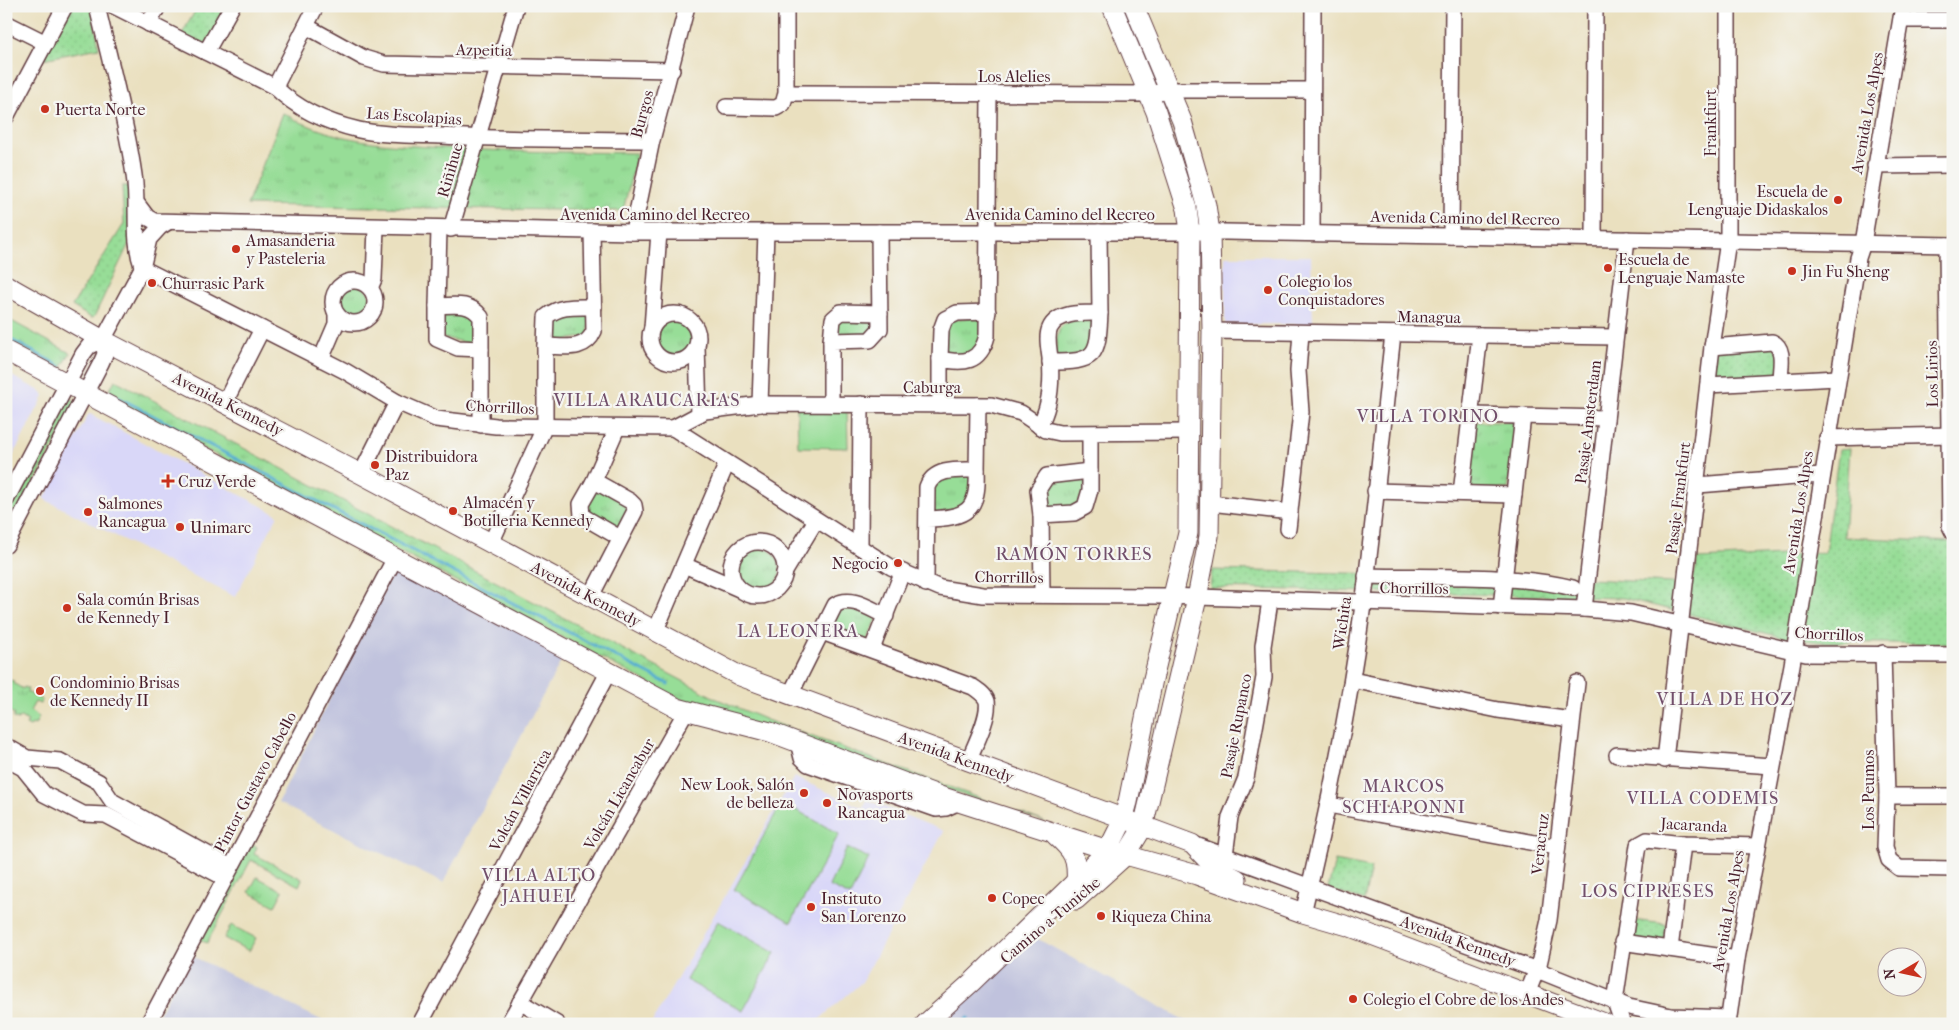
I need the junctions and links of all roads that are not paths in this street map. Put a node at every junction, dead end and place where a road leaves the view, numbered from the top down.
1 (65, 6) edge
2 (98, 6) edge
3 (114, 6) edge
4 (158, 6) edge
5 (232, 6) edge
6 (316, 6) edge
7 (516, 6) edge
8 (687, 6) edge
9 (786, 6) edge
10 (1112, 6) edge
11 (1134, 6) edge
12 (1313, 6) edge
13 (1454, 6) edge
14 (1595, 6) edge
15 (1728, 6) edge
16 (1902, 13) edge
17 (1953, 20) edge
18 (6, 23) edge
19 (149, 24) junction
20 (306, 26) junction
21 (46, 43) junction
22 (206, 52) junction
23 (498, 68) junction
24 (672, 70) junction
25 (276, 87) junction
26 (1169, 90) junction
27 (1312, 90) junction
28 (786, 93) junction
29 (988, 94) junction
30 (1148, 94) junction
31 (726, 108) dead end
32 (8, 111) edge
33 (478, 138) junction
34 (652, 140) junction
35 (1953, 165) edge
36 (1875, 166) junction
37 (138, 205) junction
38 (168, 222) junction
39 (376, 228) junction
40 (445, 229) junction
41 (592, 231) junction
42 (154, 232) junction
43 (633, 232) junction
44 (659, 232) junction
45 (766, 232) junction
46 (879, 232) junction
47 (988, 232) junction
48 (1099, 232) junction
49 (1190, 232) junction
50 (1210, 232) junction
51 (1312, 233) junction
52 (1451, 236) junction
53 (1594, 238) junction
54 (1627, 239) junction
55 (1728, 241) junction
56 (1863, 243) junction
57 (1950, 245) edge
58 (142, 268) junction
59 (6, 285) edge
60 (370, 288) junction
61 (437, 306) junction
62 (594, 307) junction
63 (988, 312) junction
64 (336, 313) junction
65 (880, 313) junction
66 (1100, 313) junction
67 (652, 328) junction
68 (262, 329) junction
69 (1212, 331) junction
70 (1301, 332) junction
71 (1393, 334) junction
72 (1480, 335) junction
73 (1615, 337) junction
74 (104, 340) junction
75 (831, 340) junction
76 (545, 346) junction
77 (697, 346) junction
78 (1712, 347) junction
79 (481, 349) junction
80 (6, 351) edge
81 (322, 358) junction
82 (940, 360) junction
83 (1050, 362) junction
84 (1951, 365) edge
85 (1837, 378) junction
86 (1780, 381) junction
87 (67, 383) junction
88 (1708, 385) junction
89 (85, 394) junction
90 (225, 402) junction
91 (397, 402) junction
92 (760, 404) junction
93 (831, 404) junction
94 (861, 404) junction
95 (940, 405) junction
96 (978, 405) junction
97 (699, 414) junction
98 (1471, 415) junction
99 (1523, 416) junction
100 (1606, 418) junction
101 (481, 425) junction
102 (545, 426) junction
103 (1039, 426) junction
104 (617, 428) junction
105 (674, 428) junction
106 (1189, 432) junction
107 (1090, 434) junction
108 (1951, 435) junction
109 (1827, 438) junction
110 (727, 463) junction
111 (977, 470) junction
112 (1090, 471) junction
113 (361, 474) junction
114 (1821, 475) junction
115 (15, 482) junction
116 (593, 483) junction
117 (1698, 485) junction
118 (1376, 491) junction
119 (33, 493) junction
120 (1461, 493) junction
121 (1514, 495) junction
122 (6, 500) edge
123 (1210, 503) junction
124 (1290, 512) junction
125 (1041, 515) junction
126 (927, 519) junction
127 (816, 520) junction
128 (1288, 529) dead end
129 (1953, 532) edge
130 (620, 538) junction
131 (491, 543) junction
132 (6, 545) edge
133 (860, 547) junction
134 (395, 558) junction
135 (684, 565) junction
136 (784, 573) junction
137 (902, 573) junction
138 (1366, 576) junction
139 (1505, 579) junction
140 (926, 584) junction
141 (1573, 588) dead end
142 (739, 589) junction
143 (1042, 595) junction
144 (591, 596) junction
145 (1174, 596) junction
146 (1197, 598) junction
147 (1270, 601) junction
148 (1363, 604) junction
149 (1502, 607) junction
150 (1584, 609) junction
151 (886, 616) junction
152 (1681, 624) junction
153 (655, 632) junction
154 (822, 632) junction
155 (872, 649) junction
156 (1794, 652) junction
157 (1883, 653) junction
158 (1953, 655) edge
159 (609, 671) junction
160 (1352, 680) junction
161 (1577, 683) dead end
162 (790, 695) junction
163 (686, 711) junction
164 (1572, 720) junction
165 (6, 746) edge
166 (1139, 748) junction
167 (1160, 753) junction
168 (1617, 755) dead end
169 (6, 759) edge
170 (1665, 760) junction
171 (968, 762) junction
172 (1772, 766) junction
173 (1887, 796) junction
174 (1953, 796) edge
175 (1329, 805) junction
176 (1123, 820) junction
177 (1143, 827) junction
178 (1052, 833) junction
179 (1192, 844) junction
180 (1684, 844) junction
181 (1758, 846) junction
182 (1558, 847) junction
183 (1108, 850) junction
184 (1126, 855) junction
185 (1224, 855) junction
186 (1953, 869) edge
187 (228, 873) junction
188 (1076, 883) junction
189 (1306, 901) junction
190 (1622, 942) junction
191 (1670, 949) junction
192 (1736, 959) junction
193 (1537, 970) junction
194 (972, 982) junction
195 (1527, 994) junction
196 (520, 1002) junction
197 (1615, 1002) junction
198 (1728, 1021) edge
199 (148, 1024) edge
200 (420, 1024) edge
201 (508, 1024) edge
202 (557, 1024) edge
203 (925, 1024) edge
204 (1607, 1024) edge
205 (1623, 1024) edge

1 - 21 street
2 - 37 street
3 - 19 street, Las Escolapias
4 - 19 street
5 - 22 street
6 - 20 street
7 - 23 street, Riñihue
8 - 24 street, Burgos
9 - 28 street
10 - 30 main road, Camino a Tuniche
11 - 26 main road, Camino a Tuniche
12 - 27 street
13 - 52 street
14 - 53 street
15 - 55 street, Frankfurt
16 - 17 street
16 - 36 street, Avenida Los Alpes
18 - 21 street
19 - 22 street, Las Escolapias
20 - 23 street, Azpeitia
20 - 25 street
21 - 32 street
22 - 25 street, Las Escolapias
23 - 24 street, Azpeitia
23 - 33 street, Riñihue
24 - 34 street, Burgos
25 - 33 street, Las Escolapias
26 - 27 street, Los Alelies
26 - 30 street, Los Alelies
26 - 50 main road, Camino a Tuniche
27 - 51 street
28 - 29 street, Los Alelies
28 - 31 street
29 - 30 street, Los Alelies
29 - 47 street
30 - 49 main road, Camino a Tuniche
33 - 34 street, Las Escolapias
33 - 40 street, Riñihue
34 - 43 street, Burgos
35 - 36 street
36 - 56 street, Avenida Los Alpes
37 - 38 street, Avenida Camino del Recreo
37 - 42 street
37 - 58 street
38 - 39 street, Avenida Camino del Recreo
38 - 42 street
39 - 40 street, Avenida Camino del Recreo
39 - 60 street
40 - 41 street, Avenida Camino del Recreo
40 - 61 street, Riñihue
41 - 43 street, Avenida Camino del Recreo
41 - 62 street
42 - 58 street
43 - 44 street, Avenida Camino del Recreo
44 - 45 street, Avenida Camino del Recreo
44 - 67 street
45 - 46 street, Avenida Camino del Recreo
45 - 92 street
46 - 47 street, Avenida Camino del Recreo
46 - 65 street
47 - 48 street, Avenida Camino del Recreo
47 - 63 street
48 - 49 street, Avenida Camino del Recreo
48 - 66 street
49 - 50 street, Avenida Camino del Recreo
49 - 106 main road, Camino a Tuniche
50 - 51 street, Avenida Camino del Recreo
50 - 69 main road, Camino a Tuniche
51 - 52 street, Avenida Camino del Recreo
52 - 53 street, Avenida Camino del Recreo
53 - 54 street, Avenida Camino del Recreo
54 - 55 street, Avenida Camino del Recreo
54 - 73 street, Pasaje Amsterdam
55 - 56 street, Avenida Camino del Recreo
55 - 78 street, Pasaje Frankfurt
56 - 57 street, Avenida Camino del Recreo
56 - 85 street, Avenida Los Alpes
57 - 84 street, Los Lirios
58 - 68 street, Chorrillos
58 - 74 street
59 - 74 main road, Avenida Kennedy
60 - 64 street
60 - 64 street
61 - 79 street, Riñihue
61 - 79 street
62 - 76 street
62 - 76 street
63 - 82 street
63 - 82 street
64 - 81 street
65 - 75 street
65 - 75 street
66 - 83 street
66 - 83 street
67 - 77 street
67 - 77 street
68 - 81 street, Chorrillos
68 - 90 street
69 - 70 street, Managua
69 - 123 main road, Camino a Tuniche
70 - 71 street, Managua
70 - 124 street
71 - 72 street, Managua
71 - 118 street, Wichita
72 - 73 street, Managua
72 - 98 street
73 - 100 street, Pasaje Amsterdam
74 - 87 street
74 - 89 street
74 - 90 main road, Avenida Kennedy
75 - 93 street
76 - 102 street
77 - 97 street
78 - 86 street
78 - 88 street, Pasaje Frankfurt
79 - 101 street
80 - 87 main road, Avenida Kennedy
81 - 91 street, Chorrillos
82 - 95 street
83 - 103 street
84 - 108 street, Los Lirios
85 - 86 street
85 - 109 street, Avenida Los Alpes
86 - 88 street
87 - 89 main road, Avenida Kennedy
87 - 115 street
88 - 117 street, Pasaje Frankfurt
89 - 119 street
89 - 134 main road, Avenida Kennedy
90 - 113 main road, Avenida Kennedy
91 - 101 street, Chorrillos
91 - 113 street
92 - 93 street, Caburga
92 - 97 street, Caburga
93 - 94 street, Caburga
94 - 95 street, Caburga
94 - 133 street
95 - 96 street, Caburga
96 - 103 street, Caburga
96 - 111 street
97 - 105 street, Caburga
98 - 99 street
98 - 120 street
99 - 100 street
99 - 121 street
100 - 150 street, Pasaje Amsterdam
101 - 102 street, Chorrillos
102 - 104 street, Chorrillos
102 - 131 street
103 - 107 street, Caburga
104 - 105 street, Chorrillos
104 - 116 street
105 - 110 street, Chorrillos
106 - 107 street, Caburga
106 - 145 main road, Camino a Tuniche
107 - 112 street
108 - 109 street
108 - 129 street, Los Lirios
109 - 114 street, Avenida Los Alpes
110 - 127 street, Chorrillos
110 - 135 street
111 - 126 street
111 - 126 street
112 - 125 street
112 - 125 street
113 - 131 main road, Avenida Kennedy
114 - 117 street
114 - 156 street, Avenida Los Alpes
115 - 119 street
115 - 122 street
116 - 130 street
116 - 130 street
117 - 152 street, Pasaje Frankfurt
118 - 120 street
118 - 138 street, Wichita
119 - 132 street
120 - 121 street
121 - 139 street
123 - 124 street
123 - 146 main road, Camino a Tuniche
124 - 128 street
125 - 143 street
126 - 140 street
127 - 133 street, Chorrillos
127 - 136 street
130 - 144 street
131 - 144 main road, Avenida Kennedy
133 - 137 street, Chorrillos
134 - 159 main road, Avenida Kennedy
134 - 187 street, Pintor Gustavo Cabello
135 - 142 street
135 - 153 street
136 - 142 street
136 - 142 street
137 - 140 street, Chorrillos
137 - 151 street
138 - 139 street
138 - 148 street, Wichita
139 - 141 street
139 - 149 street
140 - 143 street, Chorrillos
143 - 145 street, Chorrillos
144 - 153 main road, Avenida Kennedy
145 - 146 street, Chorrillos
145 - 166 main road, Camino a Tuniche
146 - 147 street, Chorrillos
146 - 167 main road, Camino a Tuniche
147 - 148 street, Chorrillos
147 - 185 street, Pasaje Rupanco
148 - 149 street, Chorrillos
148 - 160 street, Wichita
149 - 150 street, Chorrillos
150 - 152 street, Chorrillos
151 - 154 street
151 - 155 street
152 - 156 street, Chorrillos
152 - 170 street, Pasaje Frankfurt
153 - 162 main road, Avenida Kennedy
154 - 155 street
154 - 162 street
155 - 171 street
156 - 157 street, Chorrillos
156 - 172 street, Avenida Los Alpes
157 - 158 street, Chorrillos
157 - 173 street, Los Peumos
159 - 163 main road, Avenida Kennedy
159 - 200 street, Volcán Villarrica
160 - 164 street
160 - 175 street, Wichita
161 - 164 street, Veracruz
162 - 171 main road, Avenida Kennedy
163 - 178 main road, Avenida Kennedy
163 - 196 street, Volcán Licancabur
164 - 182 street, Veracruz
165 - 187 street
166 - 167 main road
166 - 176 main road, Camino a Tuniche
167 - 177 main road, Camino a Tuniche
168 - 170 street
169 - 187 street
170 - 172 street
171 - 176 main road, Avenida Kennedy
172 - 181 street, Avenida Los Alpes
173 - 174 street
173 - 186 street, Los Peumos
175 - 182 street
175 - 189 street, Wichita
176 - 177 main road, Avenida Kennedy
176 - 183 main road, Camino a Tuniche
177 - 179 main road, Avenida Kennedy
177 - 184 main road, Camino a Tuniche
178 - 183 main road, Avenida Kennedy
178 - 188 main road
179 - 185 street, Avenida Kennedy
179 - 189 main road, Avenida Kennedy
180 - 181 street, Jacaranda
180 - 190 street, Jacaranda
180 - 191 street
181 - 192 street, Avenida Los Alpes
182 - 193 street, Veracruz
183 - 184 main road, Avenida Kennedy
183 - 188 main road, Camino a Tuniche
184 - 189 main road, Avenida Kennedy
184 - 194 main road, Camino a Tuniche
185 - 189 street, Avenida Kennedy
187 - 199 street, Pintor Gustavo Cabello
188 - 194 main road, Camino a Tuniche
189 - 193 street, Avenida Kennedy
189 - 195 main road, Avenida Kennedy
190 - 191 street
190 - 197 street, Jacaranda
191 - 192 street
192 - 198 street, Avenida Los Alpes
193 - 195 street, Veracruz
193 - 197 street, Avenida Kennedy
194 - 203 main road, Camino a Tuniche
195 - 204 main road, Avenida Kennedy
196 - 201 street, Volcán Licancabur
196 - 202 street
197 - 198 street, Avenida Kennedy
197 - 205 street

